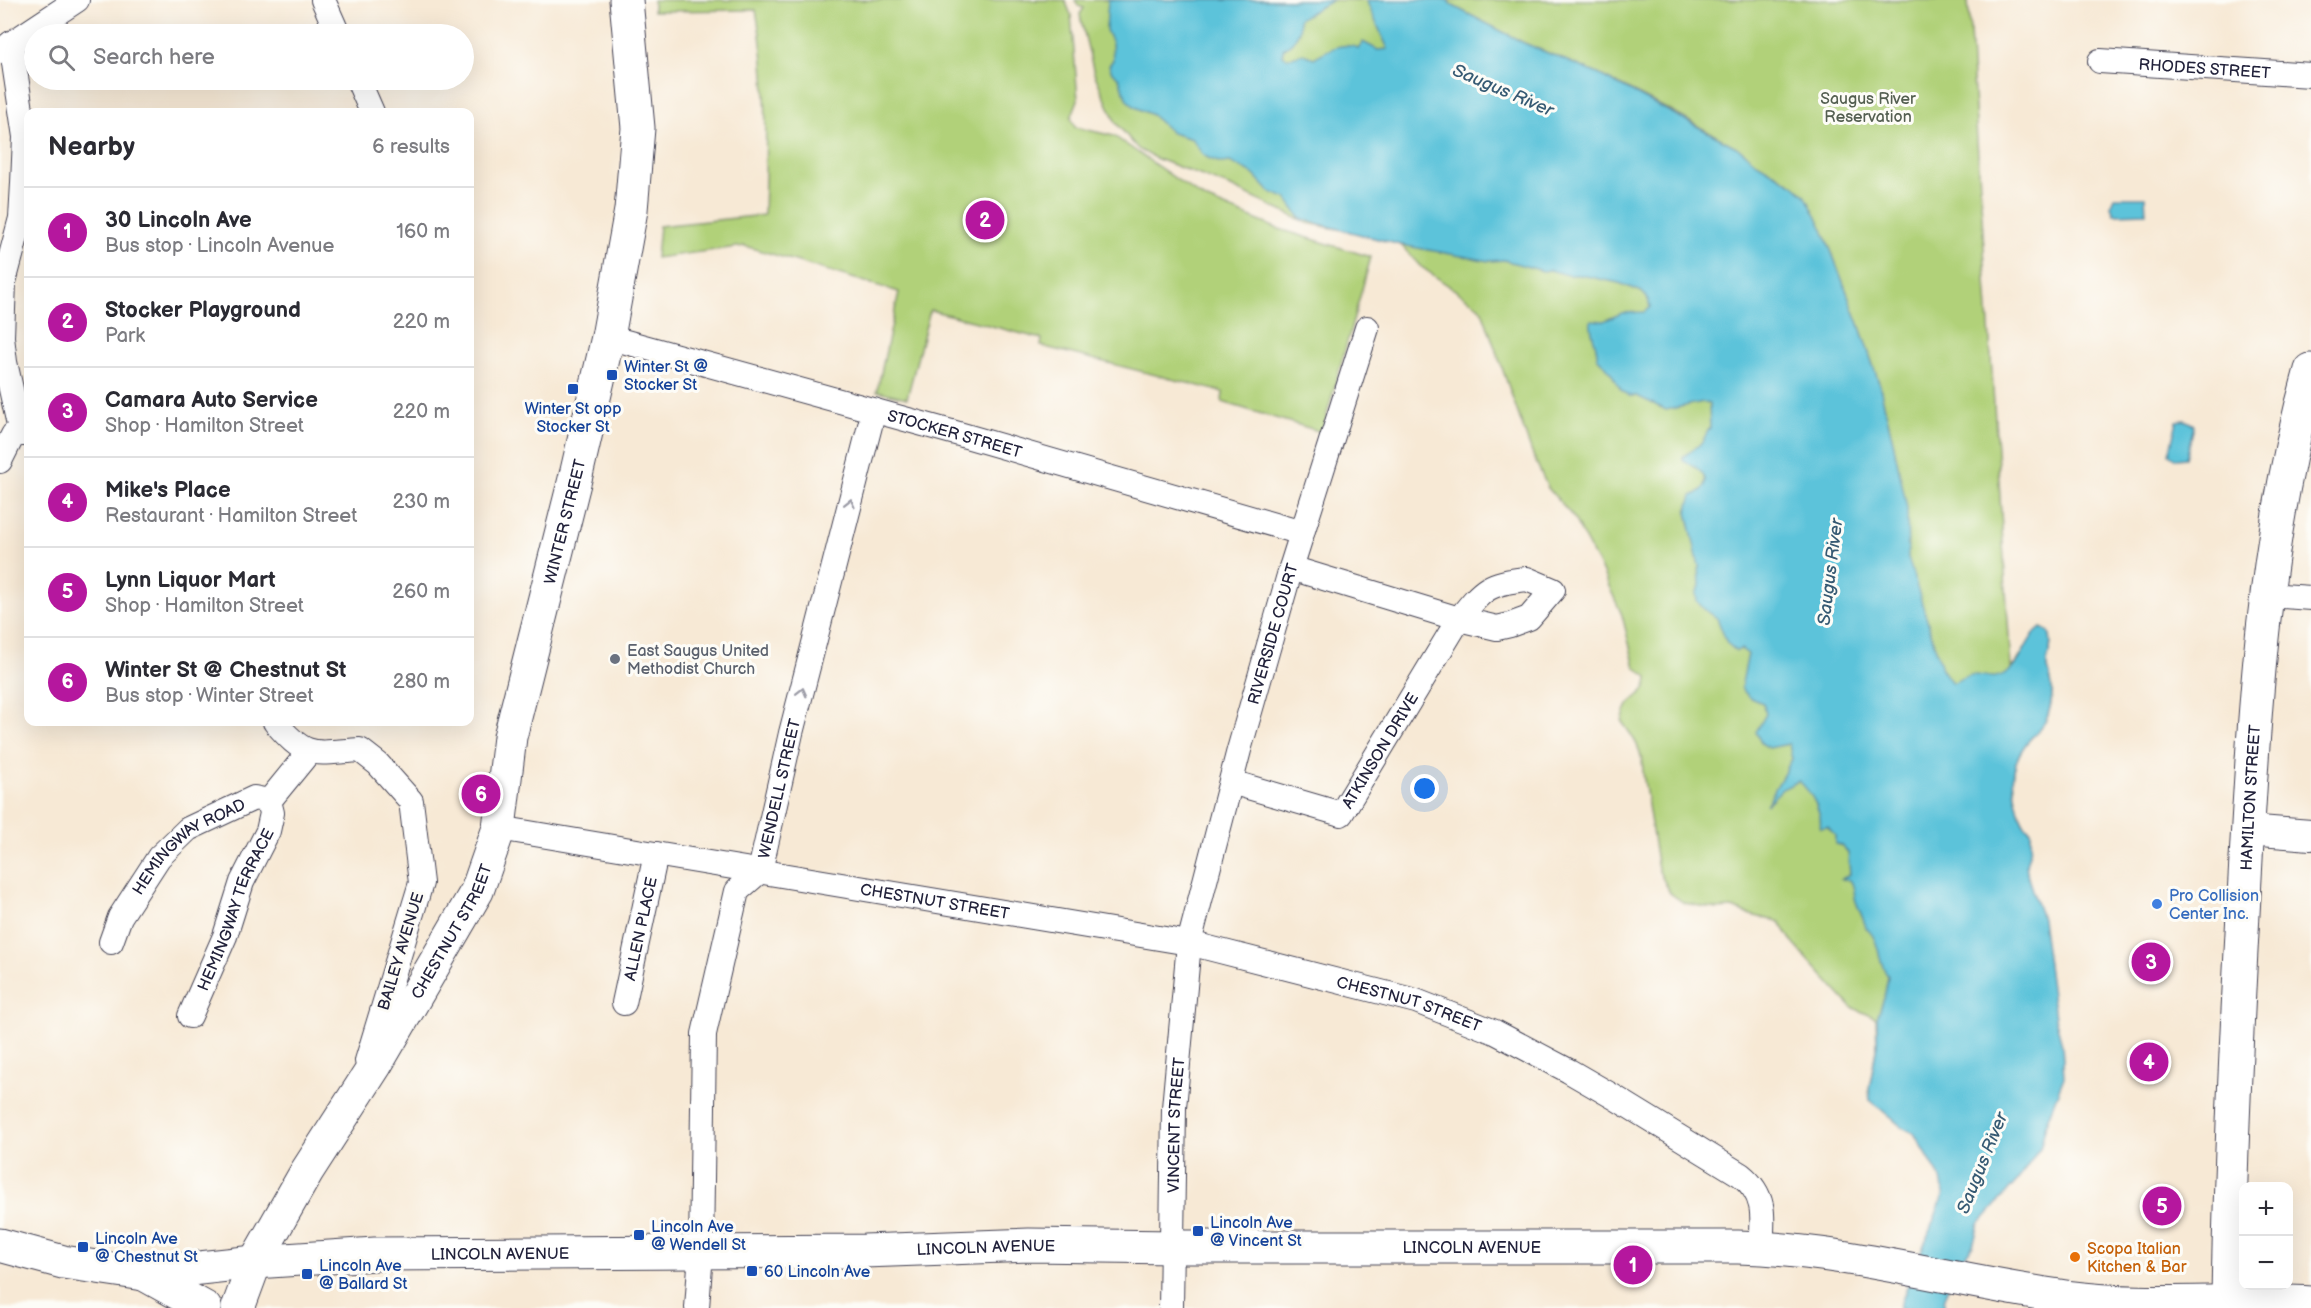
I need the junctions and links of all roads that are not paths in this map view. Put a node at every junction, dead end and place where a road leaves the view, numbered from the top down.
1 (77, 0) edge
2 (323, 0) edge
3 (622, 6) edge
4 (40, 24) edge
5 (334, 24) edge
6 (24, 35) edge
7 (5, 47) edge
8 (2100, 61) dead end
9 (2311, 75) edge
10 (362, 90) edge
11 (370, 108) edge
12 (24, 132) edge
13 (24, 203) edge
14 (1367, 328) dead end
15 (608, 337) junction
16 (2311, 370) edge
17 (874, 410) junction
18 (24, 430) edge
19 (24, 434) edge
20 (0, 461) edge
21 (1302, 533) junction
22 (1291, 568) junction
23 (2267, 595) junction
24 (2311, 598) edge
25 (279, 726) edge
26 (309, 753) junction
27 (1231, 782) junction
28 (269, 801) junction
29 (499, 828) junction
30 (2247, 830) junction
31 (2311, 834) edge
32 (656, 854) junction
33 (760, 871) junction
34 (111, 942) dead end
35 (1189, 943) junction
36 (624, 1003) dead end
37 (190, 1016) dead end
38 (359, 1089) junction
39 (0, 1245) edge
40 (1172, 1247) junction
41 (1761, 1248) junction
42 (701, 1252) junction
43 (255, 1262) junction
44 (144, 1274) junction
45 (2228, 1301) junction
46 (2311, 1303) edge
47 (205, 1308) edge
48 (238, 1308) edge
49 (697, 1308) edge
50 (1171, 1308) edge

1 - 4 street
2 - 5 street
3 - 15 main road, WINTER STREET
6 - 7 street
7 - 12 street
8 - 9 street, RHODES STREET
10 - 11 street
13 - 18 street
14 - 21 street, RIVERSIDE COURT
15 - 17 street, STOCKER STREET
15 - 29 main road, WINTER STREET
16 - 23 main road, HAMILTON STREET
17 - 21 street, STOCKER STREET
33 -> 17 street, WENDELL STREET
19 - 20 street
21 - 22 street, RIVERSIDE COURT
22 - 27 street, RIVERSIDE COURT
22 - 27 street, ATKINSON DRIVE
23 - 24 street
23 - 30 main road, HAMILTON STREET
25 - 26 street
26 - 28 street, HEMINGWAY ROAD
26 - 38 street, BAILEY AVENUE
27 - 35 street, RIVERSIDE COURT
28 - 34 street, HEMINGWAY ROAD
28 - 37 street, HEMINGWAY TERRACE
29 - 32 street, CHESTNUT STREET
29 - 38 main road, CHESTNUT STREET
30 - 31 street
30 - 45 main road, HAMILTON STREET
32 - 33 street, CHESTNUT STREET
32 - 36 street, ALLEN PLACE
33 - 35 street, CHESTNUT STREET
33 - 42 street, WENDELL STREET
35 - 40 street, VINCENT STREET
35 - 41 street, CHESTNUT STREET
38 - 43 main road, CHESTNUT STREET
39 - 44 main road, LINCOLN AVENUE
40 - 41 main road, LINCOLN AVENUE
40 - 42 main road, LINCOLN AVENUE
40 - 50 street, VINCENT STREET
41 - 45 main road, LINCOLN AVENUE
42 - 43 main road, LINCOLN AVENUE
42 - 49 street, WENDELL STREET
43 - 44 main road, LINCOLN AVENUE
43 - 48 main road, CHESTNUT STREET
44 - 47 main road
45 - 46 main road, LINCOLN AVENUE

